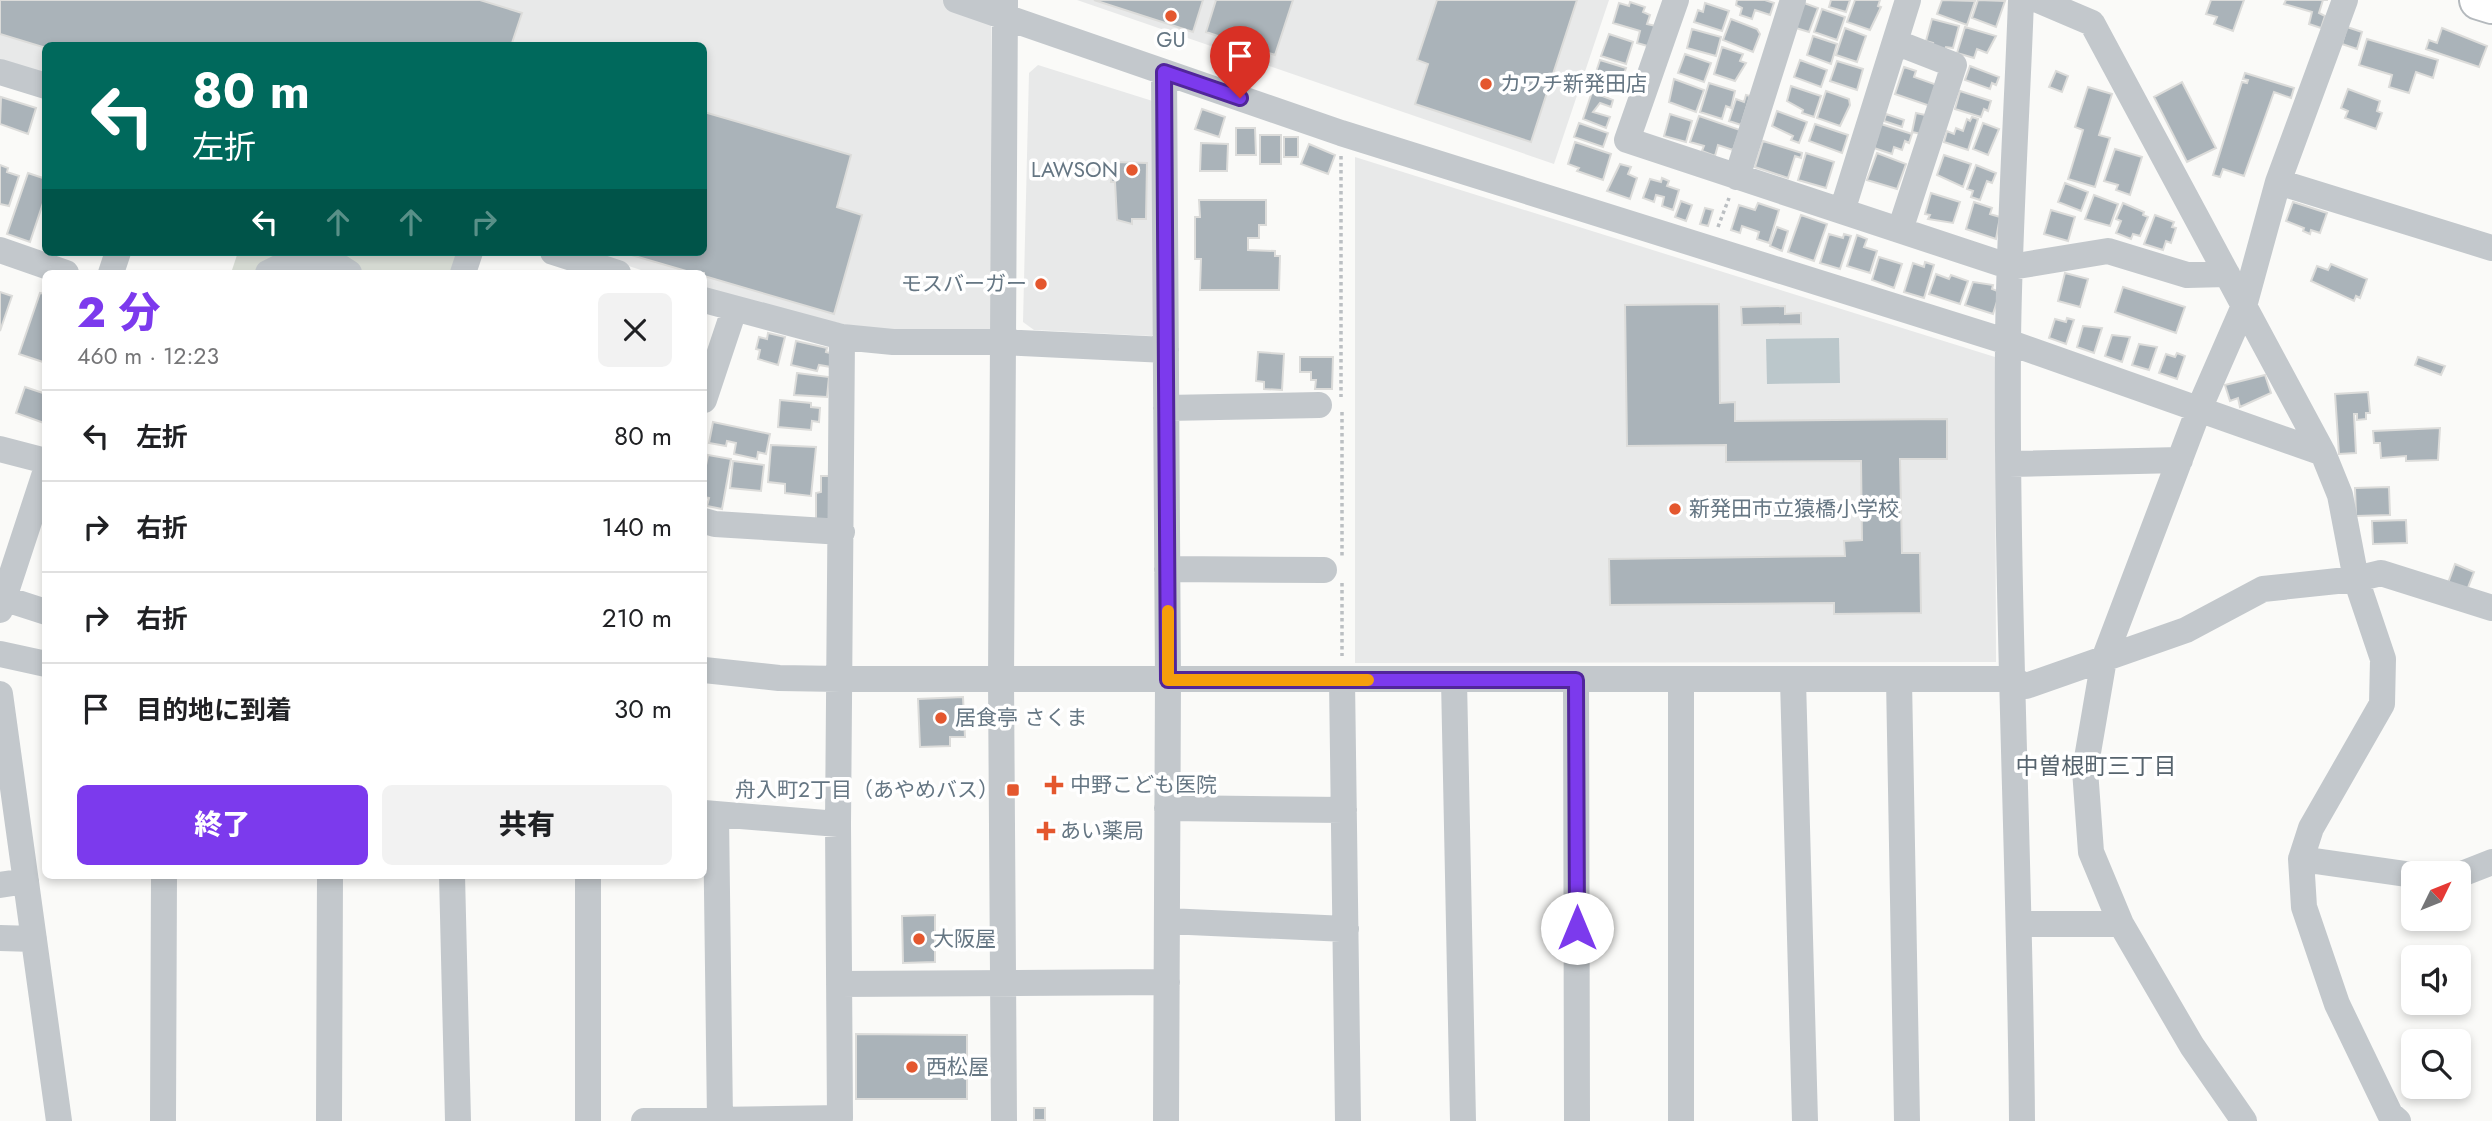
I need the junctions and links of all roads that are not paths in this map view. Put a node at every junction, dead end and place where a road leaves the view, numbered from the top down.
1 (956, 0) edge
2 (1676, 0) edge
3 (1793, 0) edge
4 (1908, 0) edge
5 (2021, 0) edge
6 (2038, 0) edge
7 (2345, 0) edge
8 (2479, 0) edge
9 (2492, 4) edge
10 (1005, 8) edge
11 (1895, 42) junction
12 (0, 72) edge
13 (1164, 72) junction
14 (42, 85) edge
15 (1737, 177) junction
16 (2278, 182) junction
17 (1842, 211) junction
18 (1900, 230) junction
19 (2492, 248) edge
20 (0, 250) edge
21 (565, 256) edge
22 (337, 262) edge
23 (2011, 267) junction
24 (57, 270) edge
25 (274, 270) edge
26 (605, 270) edge
27 (2227, 274) junction
28 (707, 301) edge
29 (2244, 306) junction
30 (734, 310) junction
31 (842, 337) junction
32 (1002, 342) junction
33 (2008, 342) junction
34 (1166, 350) junction
35 (707, 391) edge
36 (1319, 405) dead end
37 (1166, 408) junction
38 (2199, 409) junction
39 (0, 449) edge
40 (2323, 453) junction
41 (42, 460) edge
42 (2180, 460) junction
43 (2009, 464) junction
44 (42, 482) edge
45 (707, 521) edge
46 (842, 532) junction
47 (1167, 569) junction
48 (1324, 570) dead end
49 (2356, 579) junction
50 (2, 604) edge
51 (2492, 608) edge
52 (42, 611) edge
53 (0, 654) edge
54 (2104, 659) junction
55 (42, 663) edge
56 (707, 670) edge
57 (841, 679) junction
58 (1899, 679) junction
59 (2011, 679) junction
60 (1000, 680) junction
61 (1168, 680) junction
62 (1342, 680) junction
63 (1576, 680) junction
64 (1793, 680) junction
65 (1454, 681) junction
66 (1681, 681) junction
67 (0, 694) edge
68 (1167, 808) junction
69 (1344, 810) junction
70 (710, 815) edge
71 (838, 824) junction
72 (2301, 859) junction
73 (2492, 862) edge
74 (2471, 870) edge
75 (2401, 874) edge
76 (164, 879) edge
77 (330, 879) edge
78 (452, 879) edge
79 (588, 879) edge
80 (26, 881) junction
81 (0, 886) edge
82 (1167, 921) junction
83 (2121, 924) junction
84 (2020, 925) junction
85 (1346, 929) junction
86 (0, 938) edge
87 (34, 939) junction
88 (1001, 982) junction
89 (1167, 982) junction
90 (839, 984) junction
91 (720, 1120) edge
92 (60, 1121) edge
93 (163, 1121) edge
94 (329, 1121) edge
95 (458, 1121) edge
96 (588, 1121) edge
97 (644, 1121) edge
98 (666, 1121) edge
99 (1004, 1121) edge
100 (1166, 1121) edge
101 (1348, 1121) edge
102 (1463, 1121) edge
103 (1577, 1121) edge
104 (1681, 1121) edge
105 (1805, 1121) edge
106 (1907, 1121) edge
107 (2022, 1121) edge
108 (2244, 1121) edge
109 (2398, 1121) edge

1 - 10 street
2 - 15 street
3 - 15 street
4 - 11 street
5 - 23 street
6 - 27 street
7 - 16 street
8 - 9 highway
10 - 13 street
10 - 32 street
11 - 17 street
11 - 18 street
12 - 14 street
13 - 33 street
13 - 34 street
15 - 17 street
16 - 19 street
16 - 29 street
17 - 18 street
18 - 23 street
20 - 24 street
21 - 26 street
22 - 25 street
23 - 27 street
23 - 33 street
27 - 29 street
28 - 30 street
29 - 38 street
29 - 40 street
30 - 31 street
30 - 35 street
31 - 32 street
31 - 46 street
32 - 34 street
32 - 60 street
33 - 38 street
33 - 43 street
34 - 37 street
36 - 37 street
37 - 47 street
38 - 40 street
38 - 42 street
39 - 41 street
40 - 49 street
42 - 43 street
42 - 54 street
43 - 59 street
44 - 50 street
45 - 46 street
46 - 57 street
47 - 48 street
47 - 61 street
49 - 51 street
49 - 54 street
49 - 72 street
50 - 52 street
53 - 55 street
54 - 59 street
54 - 83 street
56 - 57 street
57 - 60 street
57 - 71 street
58 - 59 street
58 - 64 street
58 - 106 street
59 - 84 street
60 - 61 street
60 - 88 street
61 - 62 street
61 - 68 street
62 - 65 street
62 - 69 street
63 - 65 street
63 - 66 street
63 - 103 street
64 - 66 street
64 - 105 street
65 - 102 street
66 - 104 street
67 - 80 street
68 - 69 street
68 - 82 street
69 - 85 street
70 - 71 street
70 - 91 street
71 - 90 street
72 - 75 street
72 - 109 street
73 - 74 street
76 - 93 street
77 - 94 street
78 - 95 street
79 - 96 street
80 - 81 street
80 - 87 street
82 - 85 street
82 - 89 street
83 - 84 street
83 - 108 street
84 - 107 street
85 - 101 street
86 - 87 street
87 - 92 street
88 - 89 street
88 - 90 street
88 - 99 street
89 - 100 street
90 - 91 street
91 - 98 street
97 - 98 street

